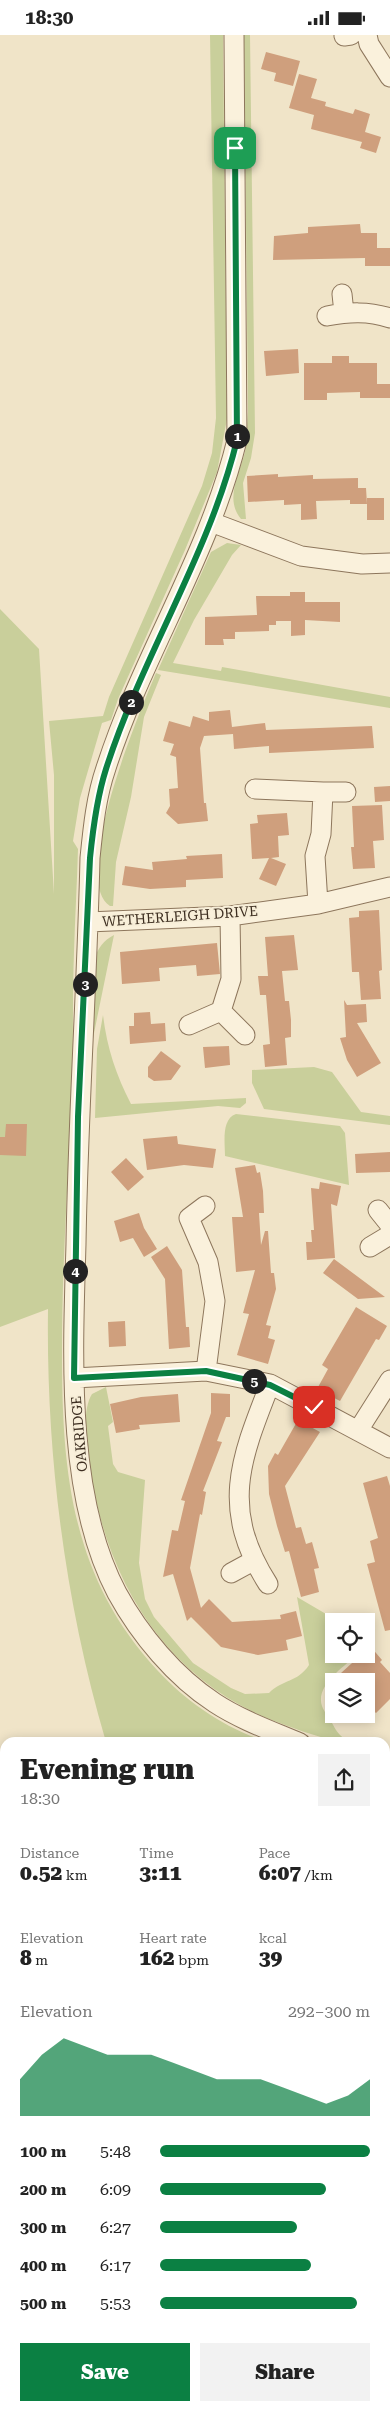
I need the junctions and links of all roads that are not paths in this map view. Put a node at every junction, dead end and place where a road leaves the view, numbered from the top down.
1 (234, 35) edge
2 (367, 35) edge
3 (390, 77) edge
4 (342, 293) dead end
5 (390, 318) edge
6 (211, 522) junction
7 (390, 563) edge
8 (255, 789) dead end
9 (323, 792) junction
10 (346, 792) dead end
11 (390, 887) edge
12 (318, 904) junction
13 (230, 916) junction
14 (88, 922) junction
15 (221, 1011) junction
16 (190, 1025) dead end
17 (245, 1035) dead end
18 (205, 1206) dead end
19 (378, 1210) dead end
20 (390, 1225) edge
21 (390, 1235) edge
22 (370, 1247) dead end
23 (206, 1371) junction
24 (74, 1378) junction
25 (390, 1380) edge
26 (270, 1385) junction
27 (358, 1429) junction
28 (390, 1448) edge
29 (253, 1561) junction
30 (231, 1573) dead end
31 (268, 1584) dead end
32 (286, 1737) edge

1 - 6 street, OAKRIDGE
2 - 3 street
4 - 5 street
6 - 7 street
6 - 14 street, OAKRIDGE
8 - 9 street
9 - 10 street
9 - 12 street
11 - 12 street, WETHERLEIGH DRIVE
12 - 13 street, WETHERLEIGH DRIVE
13 - 14 street, WETHERLEIGH DRIVE
13 - 15 street
14 - 24 street, OAKRIDGE
15 - 16 street
15 - 17 street
18 - 23 street
19 - 20 street
21 - 22 street
23 - 24 street
23 - 26 street
24 - 32 street, OAKRIDGE
25 - 27 street
26 - 27 street
26 - 29 street
27 - 28 street
29 - 30 street
29 - 31 street

